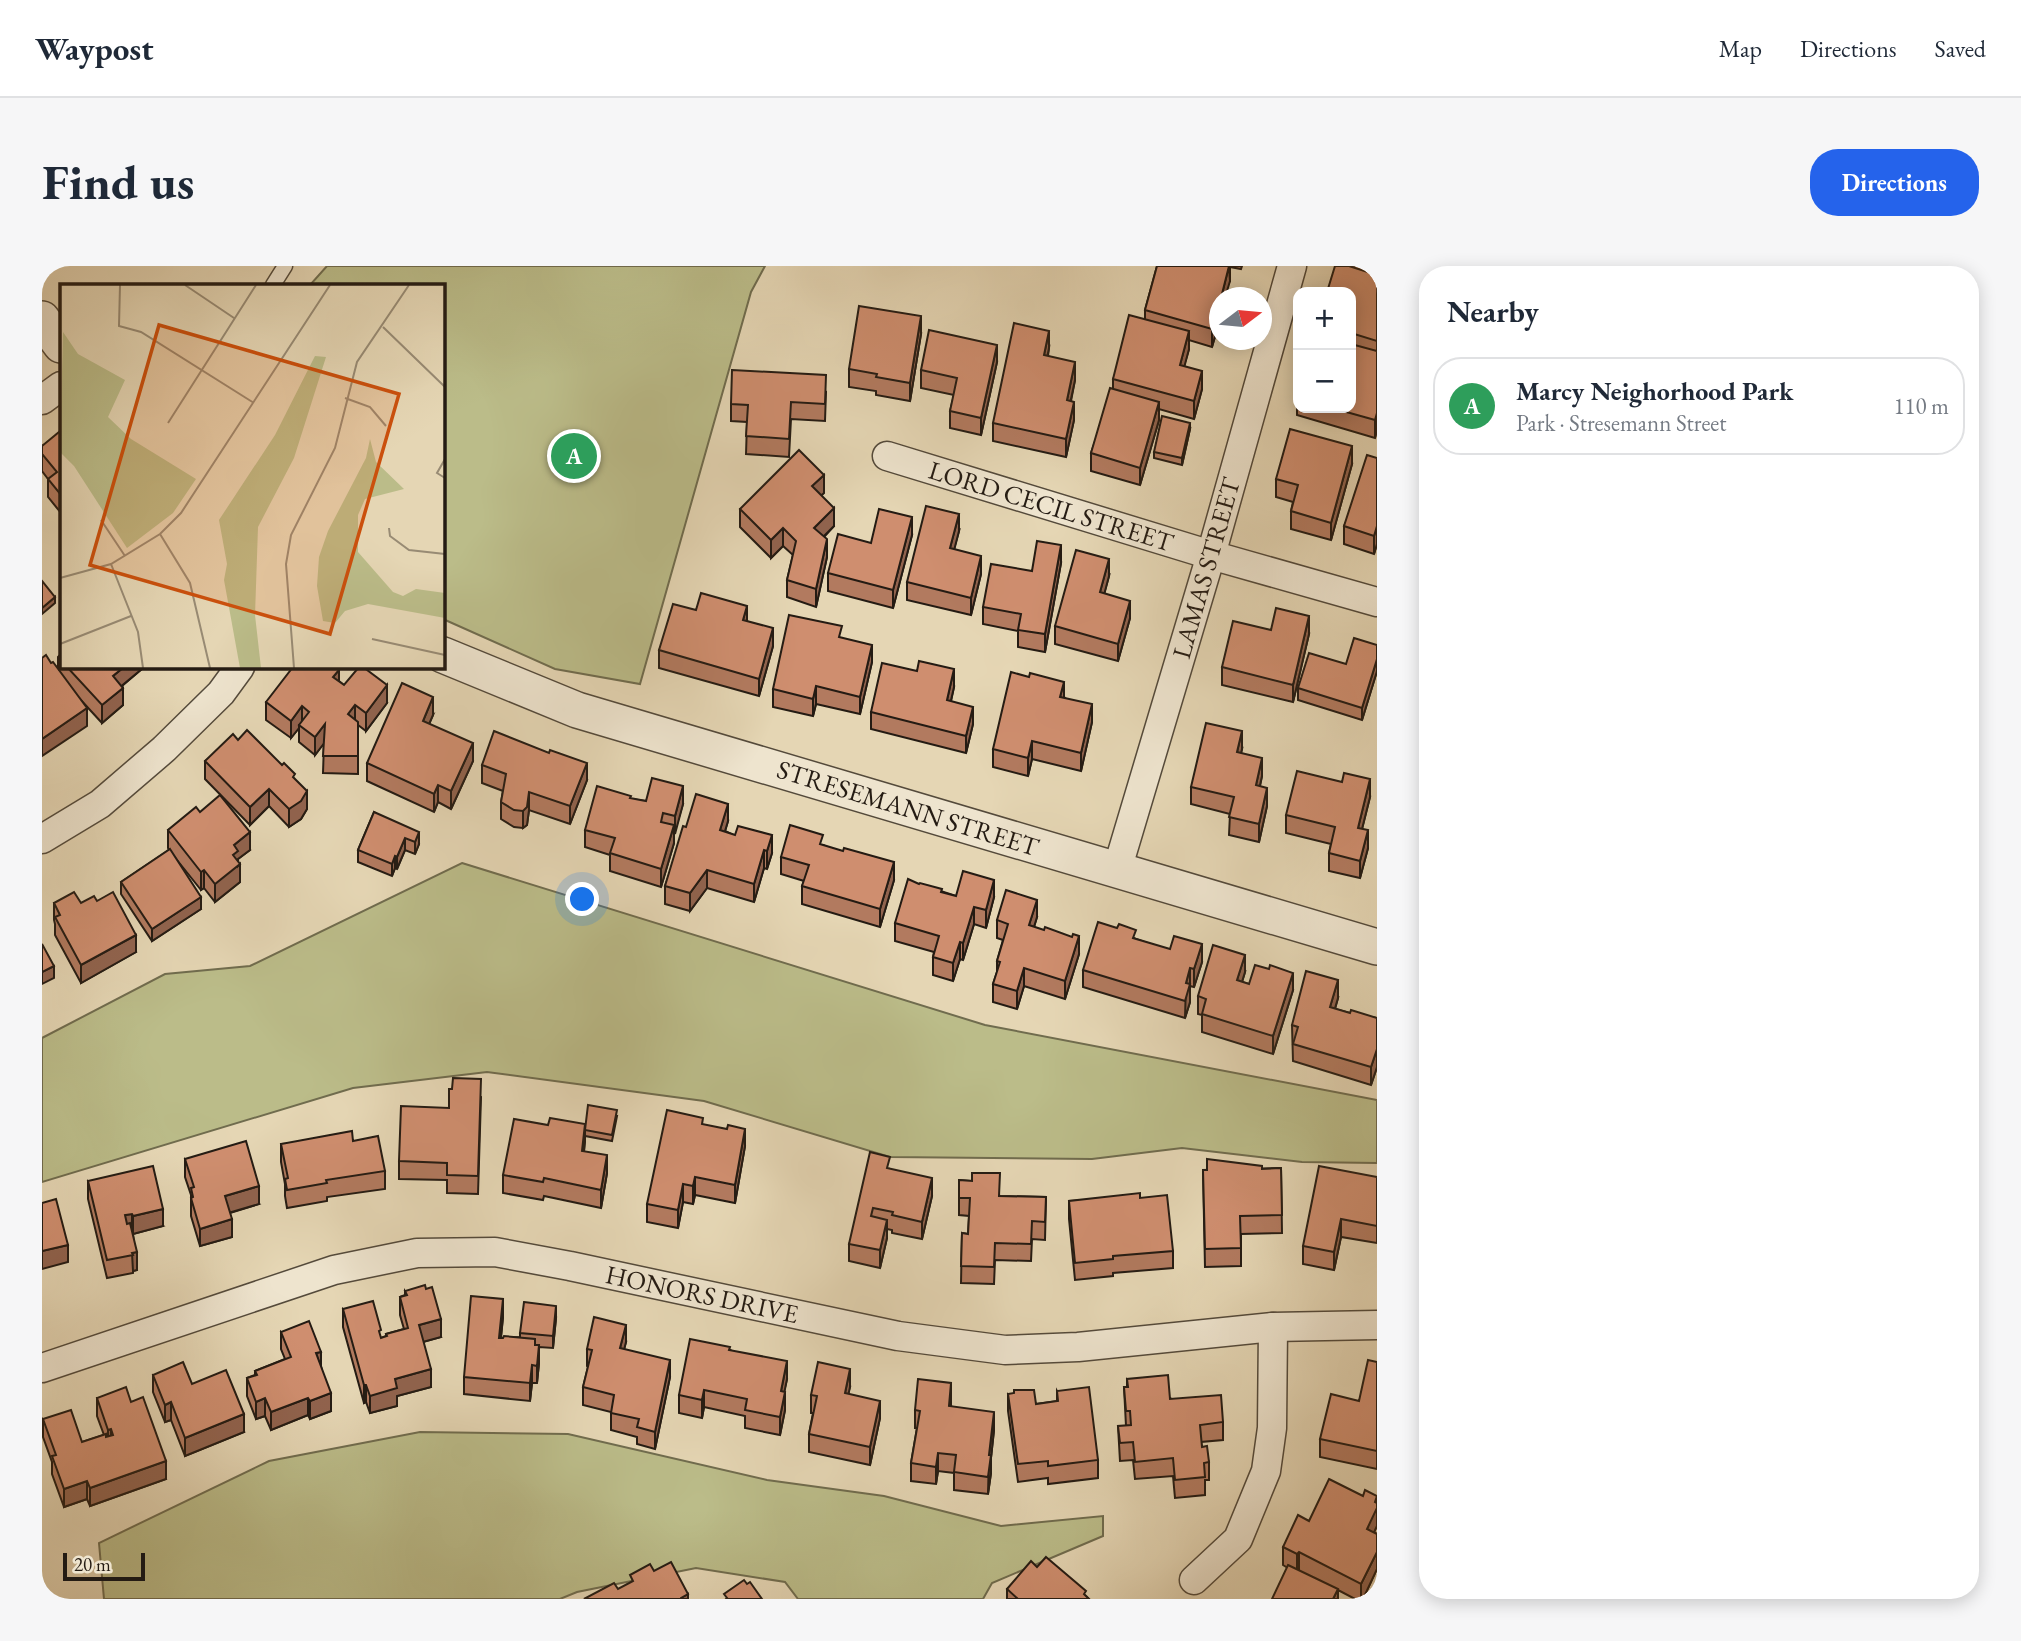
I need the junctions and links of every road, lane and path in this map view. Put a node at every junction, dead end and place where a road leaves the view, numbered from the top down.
1 (285, 266) edge
2 (1292, 266) edge
3 (274, 284) edge
4 (42, 319) edge
5 (60, 344) edge
6 (60, 387) edge
7 (42, 401) edge
8 (887, 456) dead end
9 (1211, 555) junction
10 (1377, 602) edge
11 (444, 655) edge
12 (239, 668) edge
13 (42, 839) edge
14 (1117, 870) junction
15 (1377, 947) edge
16 (1377, 1325) edge
17 (1273, 1326) junction
18 (42, 1368) edge
19 (1194, 1580) dead end

1 - 3 lane
2 - 9 street, LAMAS STREET
4 - 5 street
6 - 7 street
8 - 9 street, LORD CECIL STREET
9 - 10 street, LORD CECIL STREET
9 - 14 street, LAMAS STREET
11 - 14 street, STRESEMANN STREET
12 - 13 street
14 - 15 street, STRESEMANN STREET
16 - 17 street, HONORS DRIVE
17 - 18 street, HONORS DRIVE
17 - 19 street

